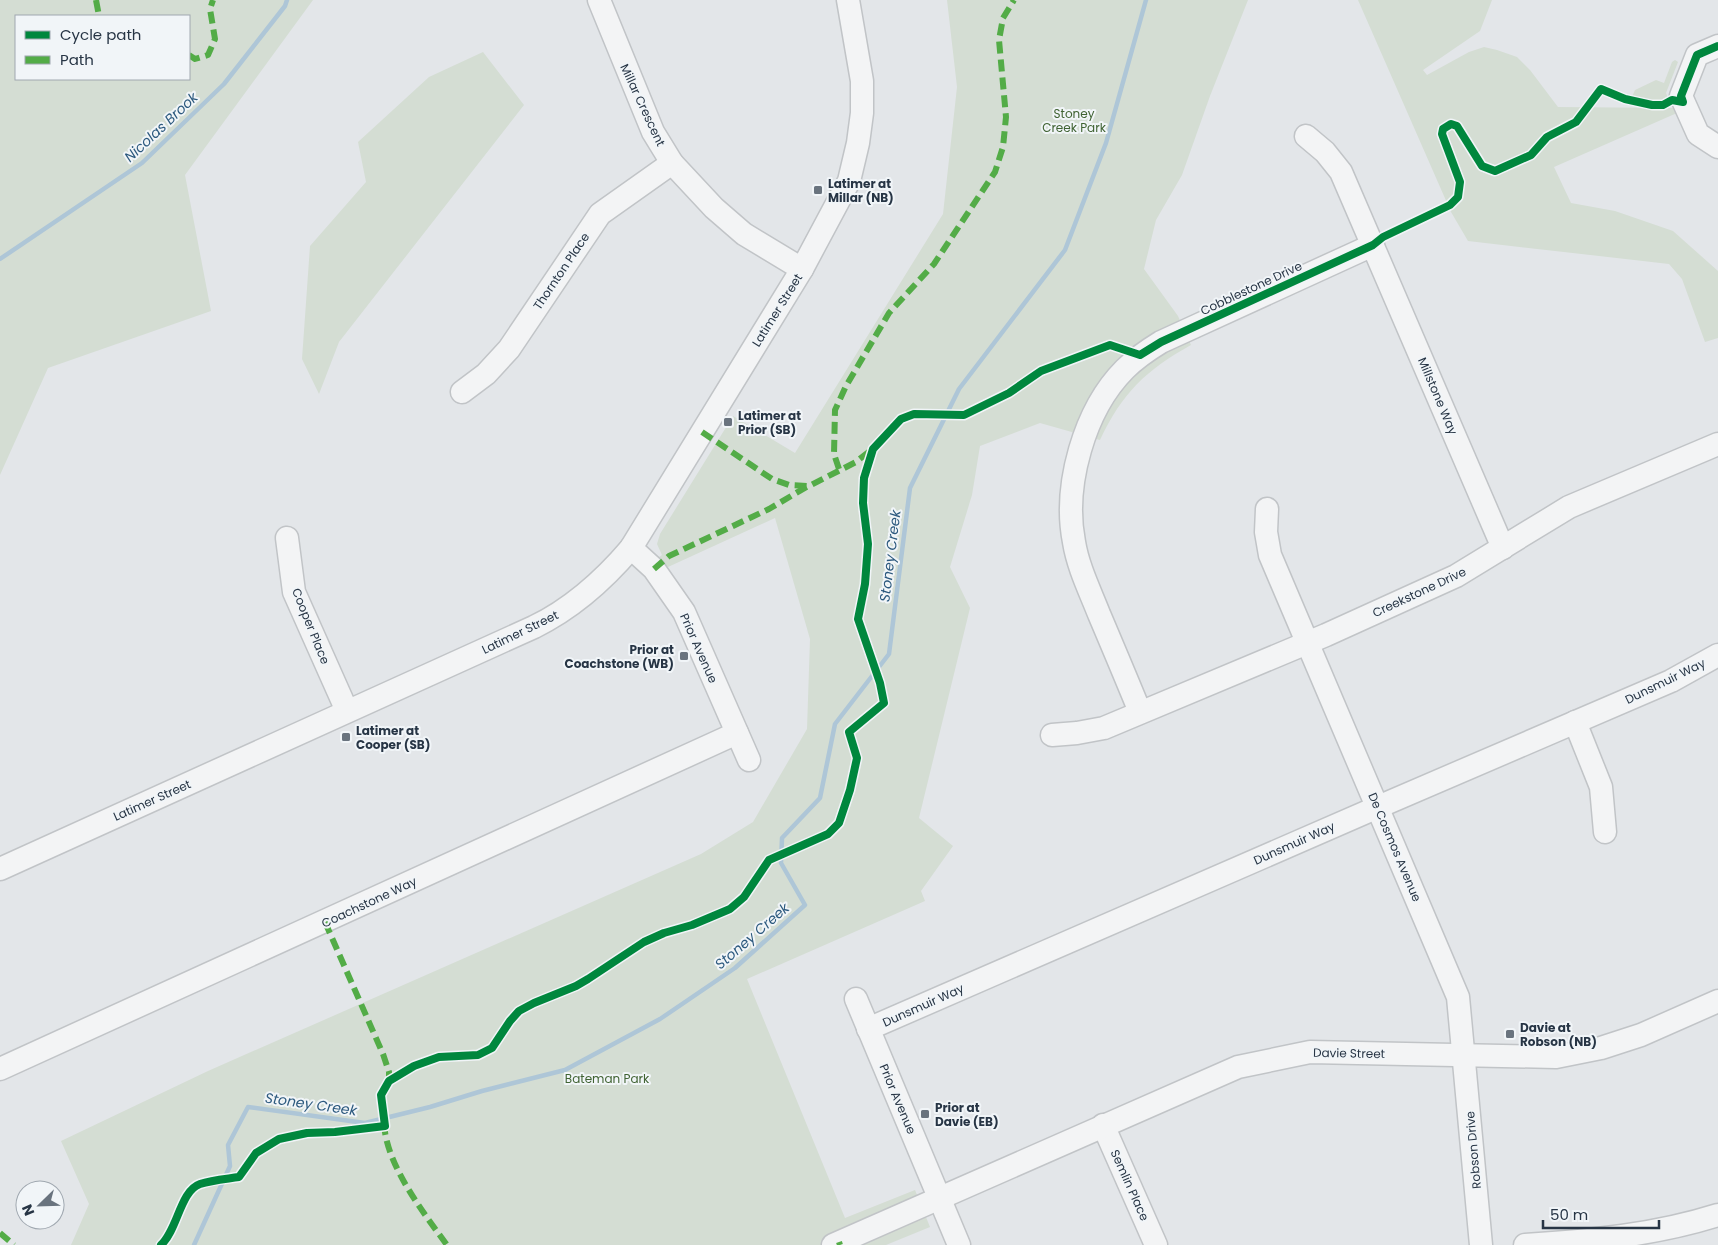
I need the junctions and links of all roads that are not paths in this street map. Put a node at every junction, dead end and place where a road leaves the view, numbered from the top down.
1 (599, 0) edge
2 (848, 0) edge
3 (1718, 46) edge
4 (1306, 136) dead end
5 (1718, 147) edge
6 (672, 163) junction
7 (1373, 245) junction
8 (802, 269) junction
9 (462, 392) dead end
10 (1718, 444) edge
11 (1267, 509) dead end
12 (287, 538) dead end
13 (631, 548) junction
14 (1503, 548) junction
15 (1309, 642) junction
16 (1718, 655) edge
17 (347, 712) junction
18 (1140, 712) junction
19 (1575, 722) junction
20 (737, 733) junction
21 (1052, 735) dead end
22 (749, 760) dead end
23 (1378, 807) junction
24 (1605, 832) dead end
25 (0, 869) edge
26 (856, 999) dead end
27 (1718, 1001) edge
28 (868, 1029) junction
29 (1465, 1055) junction
30 (0, 1069) edge
31 (1103, 1126) junction
32 (940, 1199) junction
33 (1718, 1215) edge
34 (833, 1245) edge
35 (959, 1245) edge
36 (1156, 1245) edge
37 (1481, 1245) edge
38 (1525, 1245) edge

1 - 6 street, Millar Crescent
2 - 8 street, Latimer Street
3 - 5 street
4 - 7 street, Millstone Way
6 - 8 street, Millar Crescent
6 - 9 street, Thornton Place
7 - 14 street, Millstone Way
7 - 18 street, Cobblestone Drive
8 - 13 street, Latimer Street
10 - 14 street, Creekstone Drive
11 - 15 street, De Cosmos Avenue
12 - 17 street, Cooper Place
13 - 17 street, Latimer Street
13 - 20 street, Prior Avenue
14 - 15 street, Creekstone Drive
15 - 18 street, Creekstone Drive
15 - 23 street, De Cosmos Avenue
16 - 19 street, Dunsmuir Way
17 - 25 street, Latimer Street
18 - 21 street, Creekstone Drive
19 - 23 street, Dunsmuir Way
19 - 24 street
20 - 22 street, Prior Avenue
20 - 30 street, Coachstone Way
23 - 28 street, Dunsmuir Way
23 - 29 street, De Cosmos Avenue
26 - 28 street, Prior Avenue
27 - 29 street, Davie Street
28 - 32 street, Prior Avenue
29 - 31 street, Davie Street
29 - 37 street, Robson Drive
31 - 32 street, Davie Street
31 - 36 street, Semlin Place
32 - 34 street, Davie Street
32 - 35 street
33 - 38 street

